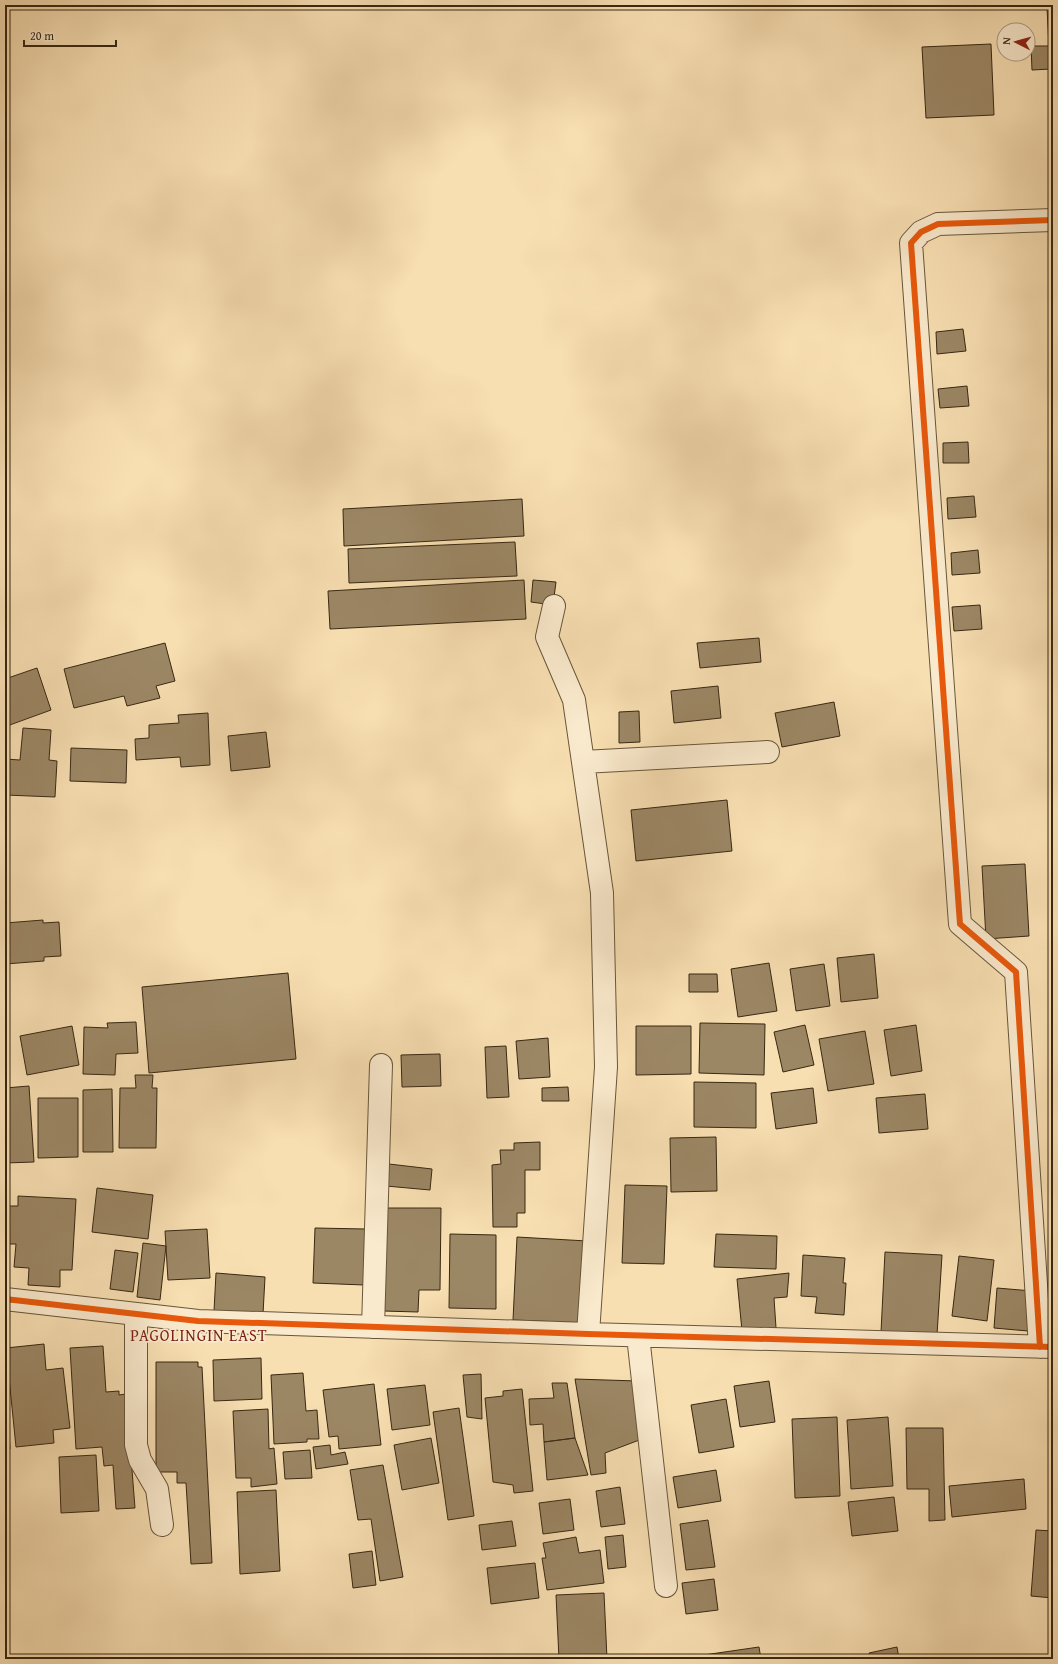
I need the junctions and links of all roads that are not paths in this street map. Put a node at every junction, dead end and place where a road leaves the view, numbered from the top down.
1 (1053, 220) edge
2 (554, 606) dead end
3 (768, 752) dead end
4 (583, 762) junction
5 (381, 1065) dead end
6 (5, 1299) edge
7 (136, 1314) junction
8 (374, 1327) junction
9 (588, 1334) junction
10 (638, 1336) junction
11 (1046, 1347) edge
12 (162, 1525) dead end
13 (666, 1586) dead end

1 - 11 street
2 - 4 street
3 - 4 street
4 - 9 street
5 - 8 street
6 - 7 street
7 - 8 street
7 - 12 street
8 - 9 street
9 - 10 street
10 - 11 street
10 - 13 street

